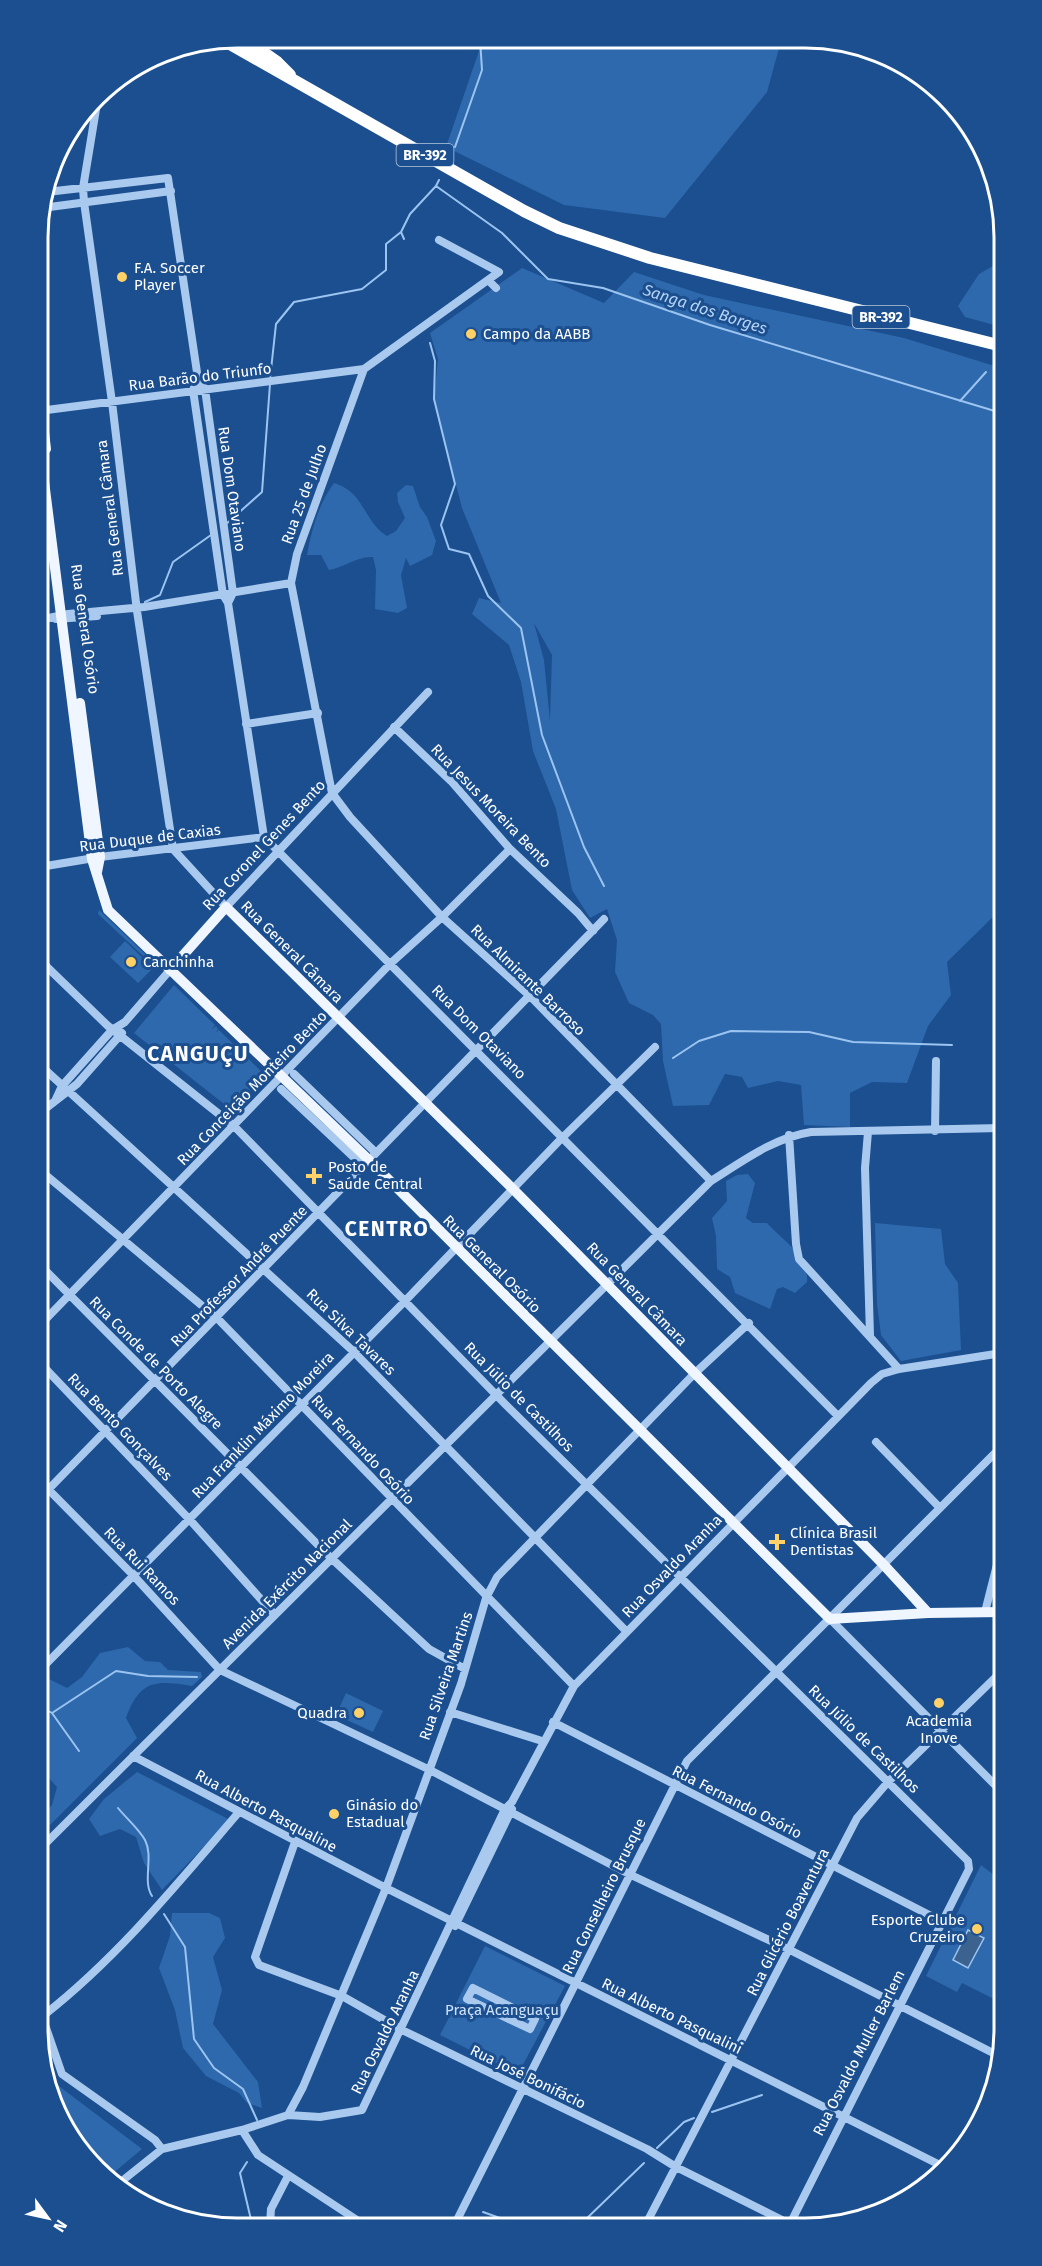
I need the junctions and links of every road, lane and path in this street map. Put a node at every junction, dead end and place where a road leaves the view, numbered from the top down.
1 (236, 48) edge
2 (257, 48) edge
3 (293, 78) junction
4 (96, 111) edge
5 (83, 188) junction
6 (53, 191) edge
7 (171, 191) junction
8 (84, 202) junction
9 (51, 207) edge
10 (439, 240) dead end
11 (488, 280) junction
12 (496, 288) dead end
13 (994, 344) edge
14 (364, 369) junction
15 (198, 379) junction
16 (205, 389) junction
17 (194, 390) junction
18 (112, 402) junction
19 (48, 410) edge
20 (217, 478) junction
21 (206, 479) junction
22 (48, 483) edge
23 (48, 508) edge
24 (225, 540) junction
25 (215, 542) junction
26 (291, 583) junction
27 (233, 593) junction
28 (223, 595) junction
29 (228, 603) junction
30 (139, 608) junction
31 (63, 617) junction
32 (48, 619) edge
33 (428, 692) dead end
34 (318, 713) junction
35 (246, 724) junction
36 (394, 728) junction
37 (332, 793) junction
38 (264, 837) junction
39 (172, 849) junction
40 (510, 849) junction
41 (276, 852) junction
42 (96, 858) junction
43 (48, 866) edge
44 (226, 908) junction
45 (442, 916) junction
46 (604, 919) dead end
47 (593, 931) junction
48 (391, 963) junction
49 (48, 968) edge
50 (170, 970) junction
51 (531, 997) junction
52 (337, 1018) junction
53 (125, 1022) junction
54 (112, 1030) junction
55 (121, 1036) junction
56 (655, 1047) dead end
57 (477, 1050) junction
58 (89, 1055) junction
59 (936, 1061) dead end
60 (98, 1064) junction
61 (48, 1073) edge
62 (294, 1074) dead end
63 (280, 1077) junction
64 (614, 1085) junction
65 (64, 1088) junction
66 (281, 1089) dead end
67 (426, 1104) junction
68 (48, 1106) edge
69 (234, 1126) junction
70 (994, 1128) edge
71 (935, 1131) junction
72 (868, 1132) junction
73 (789, 1135) junction
74 (563, 1137) junction
75 (368, 1158) junction
76 (48, 1178) edge
77 (711, 1181) junction
78 (513, 1189) junction
79 (173, 1190) junction
80 (319, 1213) junction
81 (658, 1233) junction
82 (125, 1239) junction
83 (456, 1248) junction
84 (265, 1269) junction
85 (48, 1273) edge
86 (607, 1284) junction
87 (69, 1295) junction
88 (405, 1301) junction
89 (48, 1317) edge
90 (218, 1319) junction
91 (749, 1323) junction
92 (870, 1335) junction
93 (550, 1343) junction
94 (353, 1351) junction
95 (994, 1354) edge
96 (899, 1369) junction
97 (48, 1371) edge
98 (694, 1374) junction
99 (156, 1380) junction
100 (497, 1395) junction
101 (301, 1404) junction
102 (838, 1416) junction
103 (639, 1431) junction
104 (106, 1432) junction
105 (876, 1442) dead end
106 (447, 1446) junction
107 (994, 1454) edge
108 (240, 1467) junction
109 (787, 1468) junction
110 (587, 1483) junction
111 (48, 1487) edge
112 (48, 1493) edge
113 (391, 1500) junction
114 (940, 1508) junction
115 (190, 1520) junction
116 (732, 1523) junction
117 (534, 1537) junction
118 (331, 1558) junction
119 (883, 1564) junction
120 (134, 1576) junction
121 (680, 1577) junction
122 (994, 1577) edge
123 (486, 1598) junction
124 (985, 1612) junction
125 (994, 1612) edge
126 (928, 1613) junction
127 (274, 1614) junction
128 (830, 1619) junction
129 (627, 1632) junction
130 (48, 1662) edge
131 (465, 1669) junction
132 (220, 1670) junction
133 (776, 1672) junction
134 (994, 1679) edge
135 (573, 1686) junction
136 (450, 1712) junction
137 (553, 1722) junction
138 (940, 1730) junction
139 (542, 1741) junction
140 (133, 1756) junction
141 (429, 1769) junction
142 (888, 1782) junction
143 (994, 1784) edge
144 (674, 1786) junction
145 (508, 1810) junction
146 (239, 1812) junction
147 (48, 1841) edge
148 (295, 1842) junction
149 (832, 1864) junction
150 (970, 1866) joint
151 (631, 1875) junction
152 (386, 1888) junction
153 (941, 1921) junction
154 (453, 1925) junction
155 (790, 1950) junction
156 (576, 1983) junction
157 (342, 1996) junction
158 (503, 2003) junction
159 (899, 2005) junction
160 (515, 2009) junction
161 (48, 2012) edge
162 (497, 2013) junction
163 (510, 2019) junction
164 (402, 2031) junction
165 (48, 2035) edge
166 (992, 2053) edge
167 (732, 2061) junction
168 (522, 2089) junction
169 (288, 2115) junction
170 (842, 2116) junction
171 (242, 2130) junction
172 (162, 2149) junction
173 (937, 2164) edge
174 (676, 2167) junction
175 (288, 2176) junction
176 (123, 2180) edge
177 (270, 2218) edge
178 (354, 2218) edge
179 (458, 2218) edge
180 (649, 2218) edge
181 (780, 2218) edge
182 (790, 2218) edge

1 - 3 highway, BR-392
2 - 3 highway, BR-392
3 - 13 highway, BR-392
4 - 5 street, Rua General Câmara
5 - 6 street
5 - 7 street, Rua Dom Otaviano
5 - 8 street, Rua General Câmara
7 - 8 street
7 - 15 street, Rua Dom Otaviano
8 - 9 street
8 - 18 street, Rua General Câmara
10 - 11 street
11 - 12 street
11 - 14 street
14 - 16 street, Rua Barão do Triunfo
14 - 26 street, Rua 25 de Julho
15 - 16 street, Rua Dom Otaviano
15 - 17 street, Rua Dom Otaviano
16 - 17 street, Rua Barão do Triunfo
16 - 20 street, Rua Dom Otaviano
17 - 18 street, Rua Barão do Triunfo
17 - 21 street, Rua Dom Otaviano
18 - 19 street, Rua Barão do Triunfo
18 - 30 street, Rua General Câmara
20 - 21 street
20 - 24 street, Rua Dom Otaviano
21 - 25 street, Rua Dom Otaviano
22 - 31 main road, Rua General Osório
23 - 31 main road, Rua General Osório
24 - 25 street
24 - 27 street, Rua Dom Otaviano
25 - 28 street, Rua Dom Otaviano
26 - 27 street
26 - 34 street, Rua 25 de Julho
27 - 28 street
27 - 29 street
28 - 29 street, Rua Dom Otaviano
28 - 30 street
29 - 35 street, Rua Dom Otaviano
30 - 31 street
30 - 39 street, Rua General Câmara
31 - 32 street
31 - 42 main road, Rua General Osório
33 - 36 street, Rua Coronel Genes Bento
34 - 35 street
34 - 37 street, Rua 25 de Julho
35 - 38 street, Rua Dom Otaviano
36 - 37 street, Rua Coronel Genes Bento
36 - 40 street, Rua Jesus Moreira Bento
37 - 41 street, Rua Coronel Genes Bento
37 - 45 street, Rua Almirante Barroso
38 - 39 street, Rua Duque de Caxias
38 - 41 street, Rua Dom Otaviano
39 - 42 street, Rua Duque de Caxias
39 - 44 street, Rua General Câmara
40 - 45 street, Rua Conceição Monteiro Bento
40 - 47 street, Rua Jesus Moreira Bento
41 - 44 street, Rua Coronel Genes Bento
41 - 48 street, Rua Dom Otaviano
42 - 43 street, Rua Duque de Caxias
42 - 50 main road, Rua General Osório
44 - 50 main road, Rua Coronel Genes Bento
44 - 52 main road, Rua General Câmara
45 - 48 street, Rua Conceição Monteiro Bento
45 - 51 street, Rua Almirante Barroso
46 - 47 street, Rua Professor André Puente
47 - 51 street, Rua Professor André Puente
48 - 52 street, Rua Conceição Monteiro Bento
48 - 57 street, Rua Dom Otaviano
49 - 54 street, Rua Júlio de Castilhos
50 - 53 street, Rua Coronel Genes Bento
50 - 63 main road, Rua General Osório
51 - 57 street, Rua Professor André Puente
51 - 64 street, Rua Almirante Barroso
52 - 63 street, Rua Conceição Monteiro Bento
52 - 67 main road, Rua General Câmara
53 - 54 street, Rua Coronel Genes Bento
53 - 55 street, Rua Coronel Genes Bento
54 - 55 street, Rua Júlio de Castilhos
54 - 58 street, Rua Coronel Genes Bento
55 - 60 street, Rua Coronel Genes Bento
55 - 69 street, Rua Júlio de Castilhos
56 - 64 street, Rua Franklin Máximo Moreira
57 - 67 street, Rua Professor André Puente
57 - 74 street, Rua Dom Otaviano
58 - 60 street
58 - 65 street, Rua Coronel Genes Bento
59 - 71 street
60 - 65 street, Rua Coronel Genes Bento
61 - 65 street, Rua Silva Tavares
62 - 75 street
63 - 69 street, Rua Conceição Monteiro Bento
63 - 75 main road, Rua General Osório
64 - 74 street, Rua Franklin Máximo Moreira
64 - 77 street, Rua Almirante Barroso
65 - 68 street, Rua Coronel Genes Bento
65 - 79 street, Rua Silva Tavares
66 - 75 street
67 - 75 street, Rua Professor André Puente
67 - 78 main road, Rua General Câmara
69 - 79 street, Rua Conceição Monteiro Bento
69 - 80 street, Rua Júlio de Castilhos
70 - 71 street
71 - 72 street
72 - 73 street
72 - 92 street
73 - 77 street, Avenida Exército Nacional
73 - 92 street
74 - 78 street, Rua Franklin Máximo Moreira
74 - 81 street, Rua Dom Otaviano
75 - 80 street, Rua Professor André Puente
75 - 83 main road, Rua General Osório
76 - 82 street, Rua Fernando Osório
77 - 81 street, Avenida Exército Nacional
78 - 83 street, Rua Franklin Máximo Moreira
78 - 86 main road, Rua General Câmara
79 - 82 street, Rua Conceição Monteiro Bento
79 - 84 street, Rua Silva Tavares
80 - 84 street, Rua Professor André Puente
80 - 88 street, Rua Júlio de Castilhos
81 - 86 street, Avenida Exército Nacional
81 - 91 street, Rua Dom Otaviano
82 - 87 street, Rua Conceição Monteiro Bento
82 - 90 street, Rua Fernando Osório
83 - 88 street, Rua Franklin Máximo Moreira
83 - 93 main road, Rua General Osório
84 - 90 street, Rua Professor André Puente
84 - 94 street, Rua Silva Tavares
85 - 87 street, Rua Conde de Porto Alegre
86 - 93 street, Avenida Exército Nacional
86 - 98 main road, Rua General Câmara
87 - 89 street, Rua Conceição Monteiro Bento
87 - 99 street, Rua Conde de Porto Alegre
88 - 94 street, Rua Franklin Máximo Moreira
88 - 100 street, Rua Júlio de Castilhos
90 - 99 street, Rua Professor André Puente
90 - 101 street, Rua Fernando Osório
91 - 98 street, Rua Silveira Martins
91 - 102 street, Rua Dom Otaviano
92 - 96 street
93 - 100 street, Avenida Exército Nacional
93 - 103 main road, Rua General Osório
94 - 101 street, Rua Franklin Máximo Moreira
94 - 106 street, Rua Silva Tavares
95 - 96 street
96 - 102 street, Rua Osvaldo Aranha
97 - 104 street, Rua Bento Gonçalves
98 - 103 street, Rua Silveira Martins
98 - 109 main road, Rua General Câmara
99 - 104 street, Rua Professor André Puente
99 - 108 street, Rua Conde de Porto Alegre
100 - 106 street, Avenida Exército Nacional
100 - 110 street, Rua Júlio de Castilhos
101 - 108 street, Rua Franklin Máximo Moreira
101 - 113 street, Rua Fernando Osório
102 - 109 street, Rua Osvaldo Aranha
103 - 110 street, Rua Silveira Martins
103 - 116 main road, Rua General Osório
104 - 111 street, Rua Professor André Puente
104 - 115 street, Rua Bento Gonçalves
105 - 114 street
106 - 113 street, Avenida Exército Nacional
106 - 117 street, Rua Silva Tavares
107 - 114 street
108 - 115 street, Rua Franklin Máximo Moreira
108 - 118 street, Rua Conde de Porto Alegre
109 - 116 street, Rua Osvaldo Aranha
109 - 119 main road, Rua General Câmara
110 - 117 street, Rua Silveira Martins
110 - 121 street, Rua Júlio de Castilhos
112 - 120 street, Rua Rui Ramos
113 - 118 street, Avenida Exército Nacional
113 - 123 street, Rua Fernando Osório
114 - 119 street
115 - 120 street, Rua Franklin Máximo Moreira
115 - 127 street, Rua Bento Gonçalves
116 - 121 street, Rua Osvaldo Aranha
116 - 128 main road, Rua General Osório
117 - 123 street, Rua Silveira Martins
117 - 129 street, Rua Silva Tavares
118 - 127 street, Avenida Exército Nacional
118 - 131 street, Rua Conde de Porto Alegre
119 - 126 main road, Rua General Câmara
119 - 128 street, Rua Conselheiro Brusque
120 - 130 street, Rua Franklin Máximo Moreira
120 - 132 street, Rua Rui Ramos
121 - 129 street, Rua Osvaldo Aranha
121 - 133 street, Rua Júlio de Castilhos
122 - 124 street
123 - 131 street, Rua Silveira Martins
123 - 135 street, Rua Fernando Osório
124 - 125 main road
124 - 126 main road
126 - 128 main road
127 - 132 street, Avenida Exército Nacional
128 - 133 street, Rua Conselheiro Brusque
128 - 138 street
129 - 135 street, Rua Osvaldo Aranha
131 - 136 street, Rua Silveira Martins
132 - 140 street, Avenida Exército Nacional
132 - 141 street
133 - 142 street, Rua Júlio de Castilhos
133 - 144 street, Rua Conselheiro Brusque
134 - 138 street, Rua Glicério Boaventura
135 - 137 street, Rua Osvaldo Aranha
136 - 139 street
136 - 141 street, Rua Silveira Martins
137 - 139 street, Rua Osvaldo Aranha
137 - 144 street, Rua Fernando Osório
138 - 142 street, Rua Glicério Boaventura
138 - 143 street
139 - 145 street, Rua Osvaldo Aranha
140 - 146 street, Rua Alberto Pasqualine
140 - 147 street, Avenida Exército Nacional
141 - 145 street
141 - 152 street, Rua Silveira Martins
142 - 149 street, Rua Glicério Boaventura
142 - 150 street, Rua Júlio de Castilhos
144 - 149 street, Rua Fernando Osório
144 - 151 street, Rua Conselheiro Brusque
145 - 151 street
145 - 154 street, Rua Osvaldo Aranha
146 - 148 street, Rua Alberto Pasqualine
146 - 161 street
148 - 152 street, Rua Alberto Pasqualine
148 - 157 street, Rua José Bonifácio
149 - 153 street, Rua Fernando Osório
149 - 155 street, Rua Glicério Boaventura
150 - 153 street, Rua Osvaldo Muller Barlem
151 - 155 street
151 - 156 street, Rua Conselheiro Brusque
152 - 154 street, Rua Alberto Pasqualini
152 - 157 street, Rua Silveira Martins
153 - 159 street, Rua Osvaldo Muller Barlem
154 - 156 street, Rua Alberto Pasqualini
154 - 164 street, Rua Osvaldo Aranha
155 - 159 street
155 - 167 street, Rua Glicério Boaventura
156 - 167 street, Rua Alberto Pasqualini
156 - 168 street, Rua Conselheiro Brusque
157 - 164 street, Rua José Bonifácio
157 - 169 street, Rua Silveira Martins
158 - 160 street
158 - 162 street
158 - 162 street
159 - 166 street
159 - 170 street, Rua Osvaldo Muller Barlem
160 - 163 street
160 - 163 street
162 - 163 street
164 - 168 street, Rua José Bonifácio
164 - 169 street, Rua Osvaldo Aranha
165 - 172 street
167 - 170 street, Rua Alberto Pasqualini
167 - 174 street, Rua Glicério Boaventura
168 - 174 street, Rua José Bonifácio
168 - 179 street, Rua Conselheiro Brusque
169 - 171 street
170 - 173 street, Rua Alberto Pasqualini
170 - 182 street, Rua Osvaldo Muller Barlem
171 - 172 street
171 - 175 street
172 - 176 street
174 - 180 street, Rua Glicério Boaventura
174 - 181 street, Rua José Bonifácio
175 - 177 street
175 - 178 street

